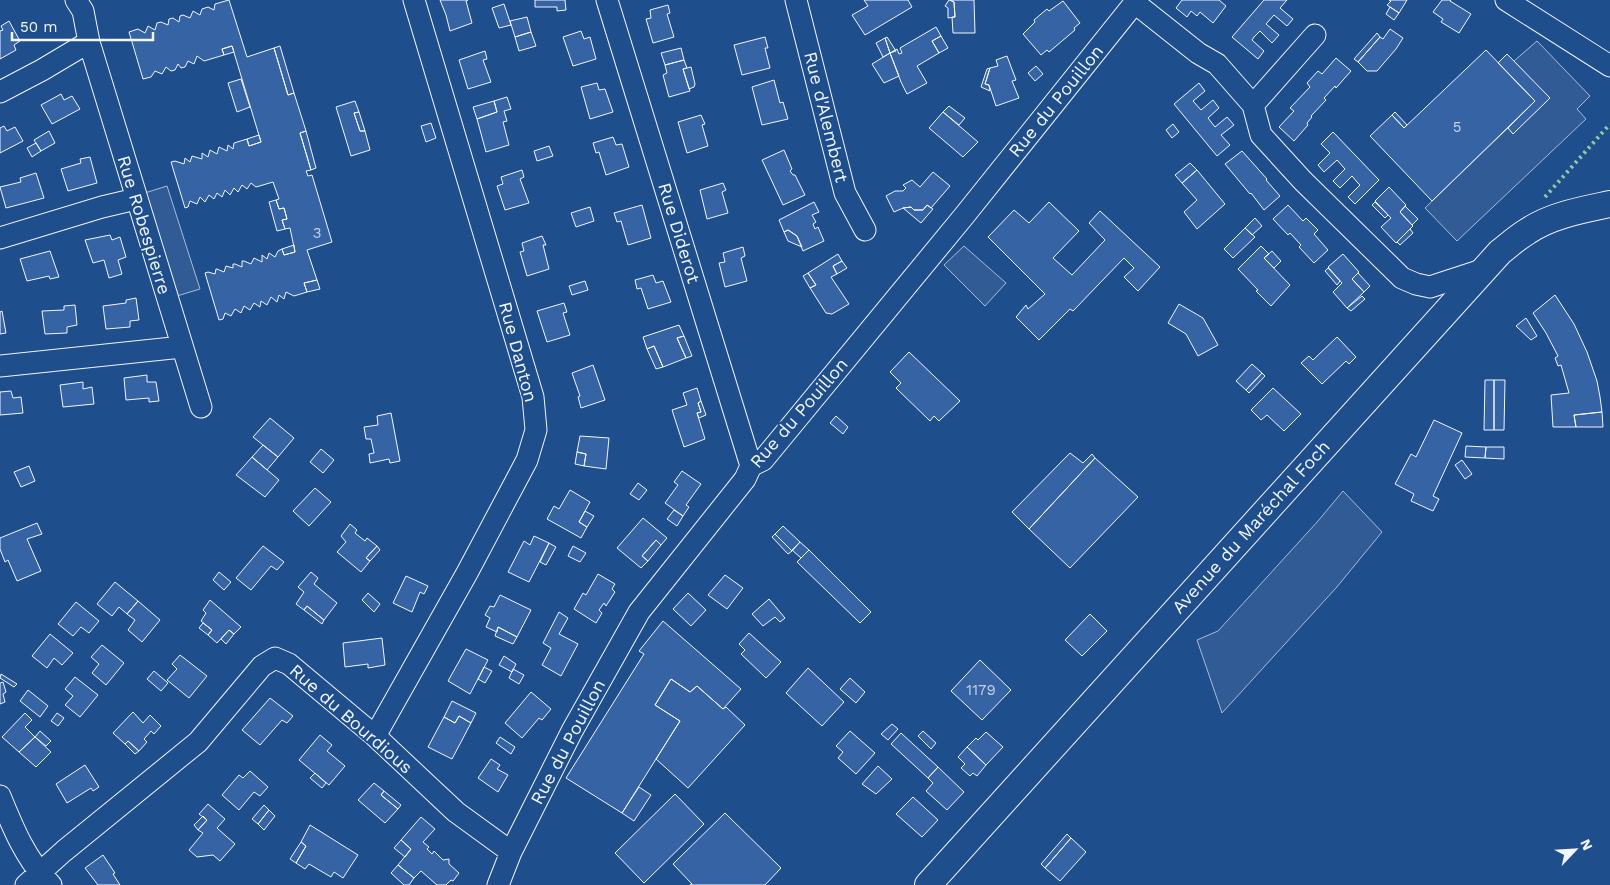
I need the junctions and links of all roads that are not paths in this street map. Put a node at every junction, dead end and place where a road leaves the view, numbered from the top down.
1 (414, 0) edge
2 (606, 0) edge
3 (796, 0) edge
4 (1511, 1) edge
5 (1136, 2) edge
6 (85, 4) edge
7 (1315, 35) dead end
8 (89, 42) junction
9 (1610, 66) edge
10 (0, 92) edge
11 (1253, 105) junction
12 (136, 198) junction
13 (1606, 206) edge
14 (864, 230) dead end
15 (0, 238) edge
16 (1482, 270) junction
17 (182, 347) junction
18 (0, 366) edge
19 (201, 407) dead end
20 (751, 466) junction
21 (375, 736) junction
22 (0, 796) edge
23 (511, 852) junction
24 (39, 881) edge
25 (498, 885) edge
26 (928, 885) edge

1 - 21 street, Rue Danton
2 - 20 street, Rue Diderot
3 - 14 street, Rue d'Alembert
4 - 9 street
5 - 11 street
5 - 20 street, Rue du Pouillon
6 - 8 street, Rue Robespierre
7 - 11 street
8 - 10 street
8 - 12 street, Rue Robespierre
11 - 16 street
12 - 15 street
12 - 17 street, Rue Robespierre
13 - 16 main road, Avenue du Maréchal Foch
16 - 26 main road, Avenue du Maréchal Foch
17 - 18 street
17 - 19 street, Rue Robespierre
20 - 23 street, Rue du Pouillon
21 - 23 street, Rue du Bourdious
21 - 24 street, Rue du Bourdious
22 - 24 street
23 - 25 street, Rue du Pouillon

